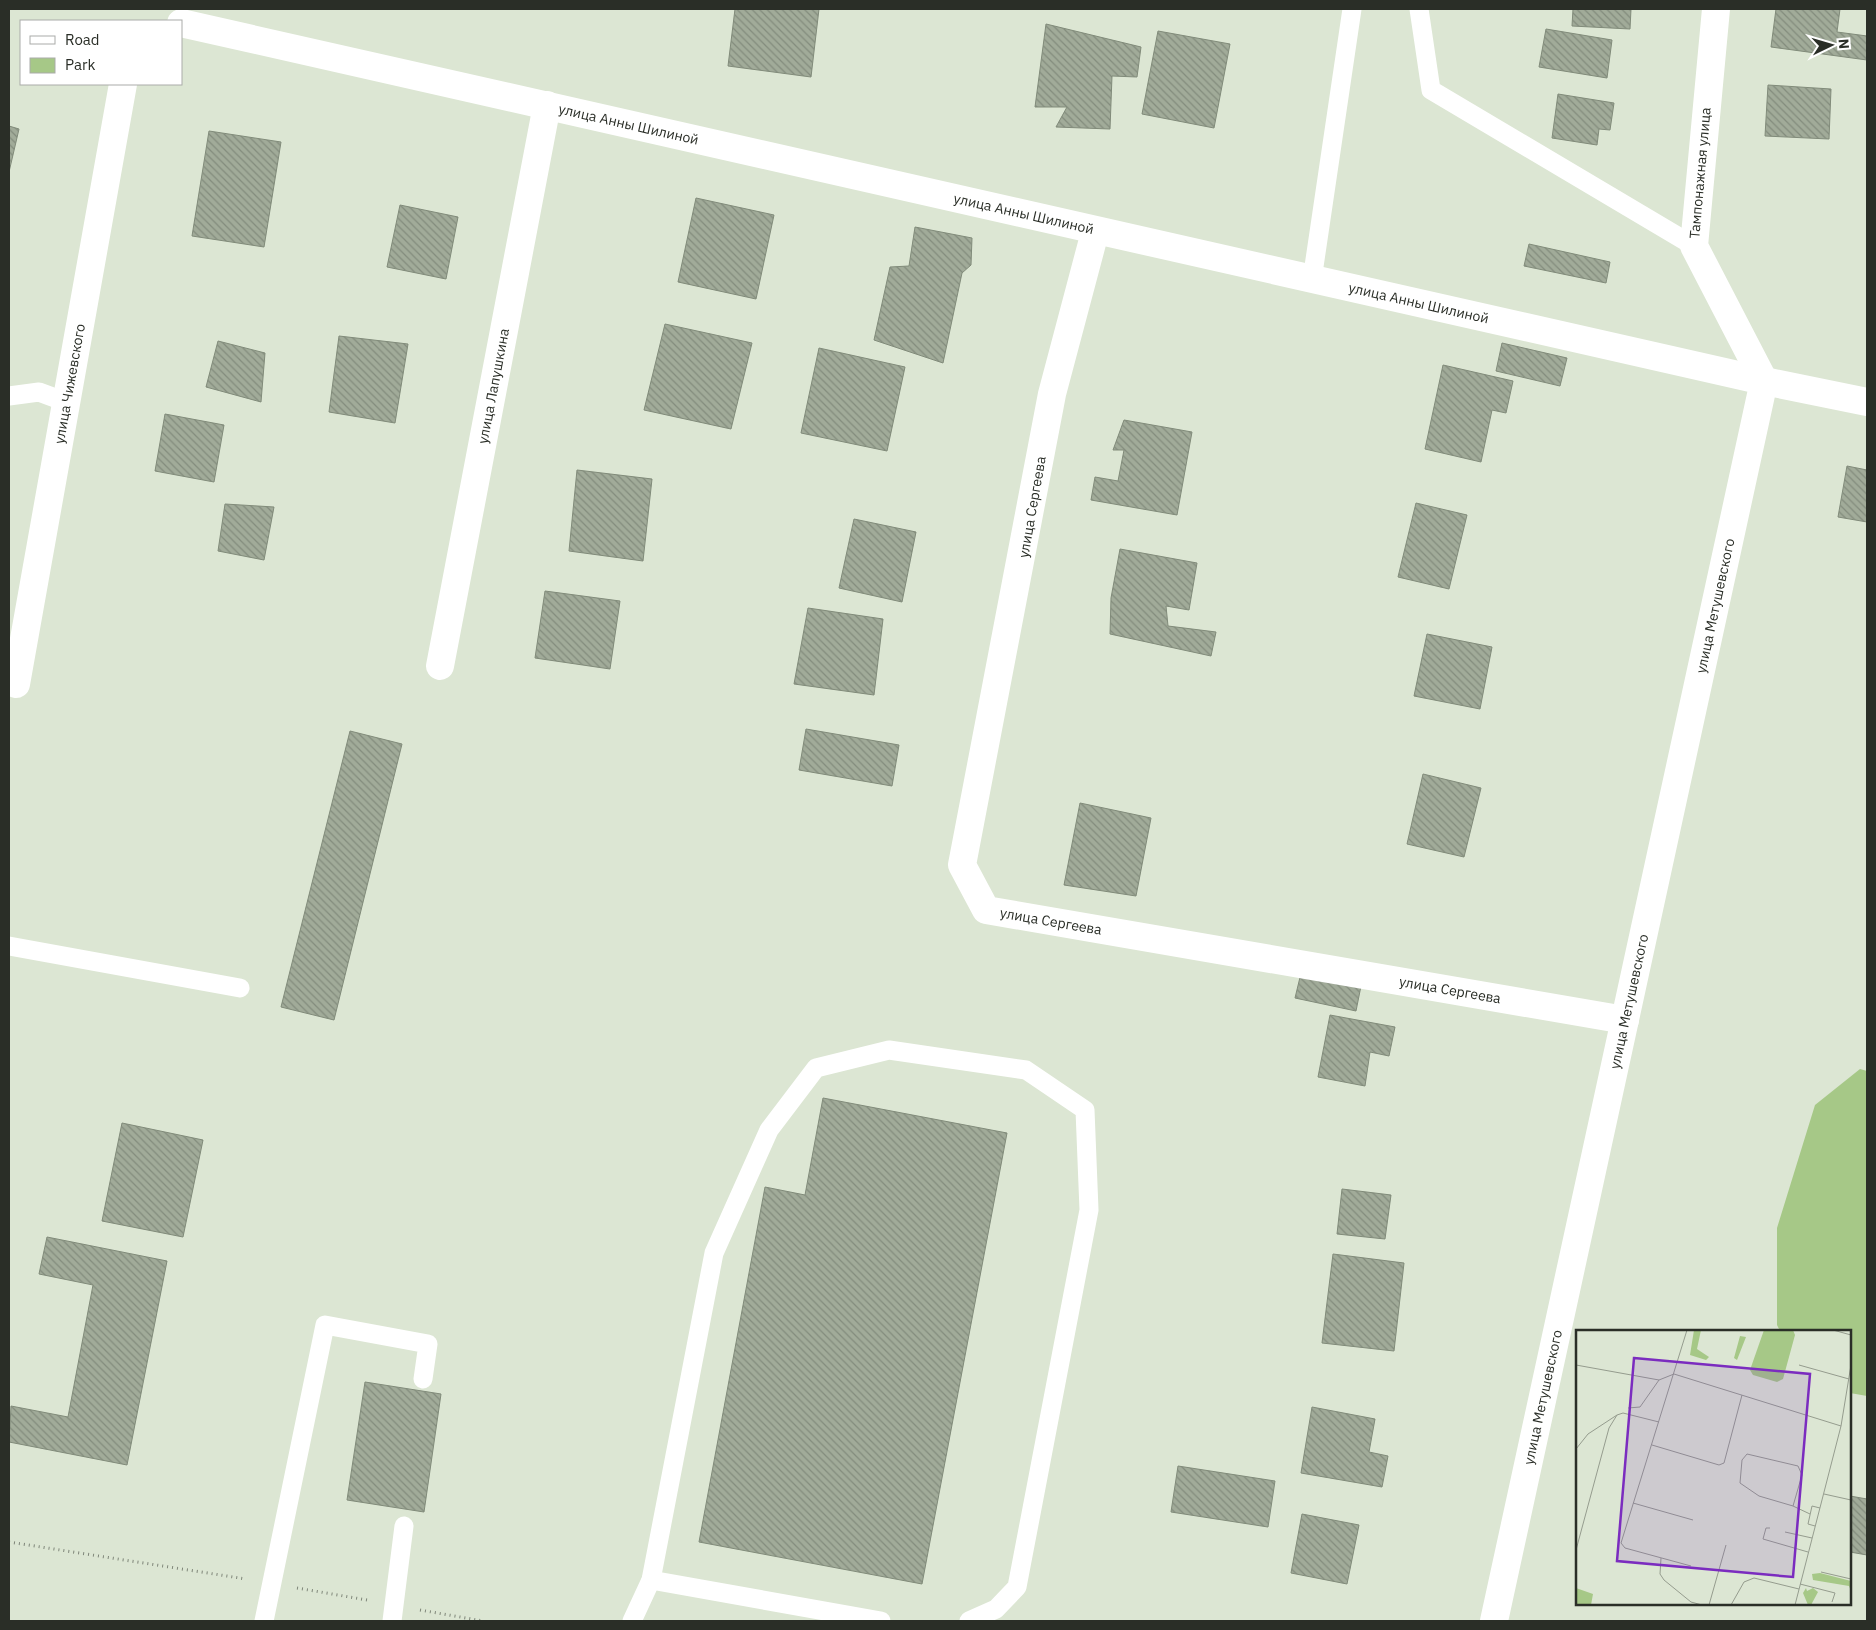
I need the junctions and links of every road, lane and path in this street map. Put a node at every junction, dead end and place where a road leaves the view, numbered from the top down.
1 (1352, 9) edge
2 (1419, 9) edge
3 (1716, 9) edge
4 (182, 23) edge
5 (123, 85) edge
6 (547, 105) junction
7 (1095, 232) junction
8 (1694, 246) junction
9 (1312, 280) junction
10 (1764, 381) junction
11 (9, 396) edge
12 (66, 402) junction
13 (1867, 402) edge
14 (440, 666) dead end
15 (16, 684) dead end
16 (9, 946) edge
17 (240, 988) dead end
18 (1625, 1020) junction
19 (423, 1379) dead end
20 (404, 1526) dead end
21 (651, 1580) junction
22 (264, 1621) edge
23 (392, 1621) edge
24 (632, 1621) edge
25 (881, 1621) edge
26 (970, 1621) edge
27 (1494, 1621) edge

1 - 9 lane
2 - 8 lane
3 - 8 street, Тампонажная улица
4 - 6 street, улица Анны Шилиной
5 - 12 street, улица Чижевского
6 - 7 street, улица Анны Шилиной
6 - 14 street, улица Лапушкина
7 - 9 street, улица Анны Шилиной
7 - 18 street, улица Сергеева
8 - 10 street, Тампонажная улица
9 - 10 street, улица Анны Шилиной
10 - 13 street, улица Анны Шилиной
10 - 18 street, улица Метушевского
11 - 12 lane
12 - 15 street, улица Чижевского
16 - 17 lane
18 - 27 street, улица Метушевского
19 - 22 lane
20 - 23 lane
21 - 24 lane
21 - 25 lane
21 - 26 lane

